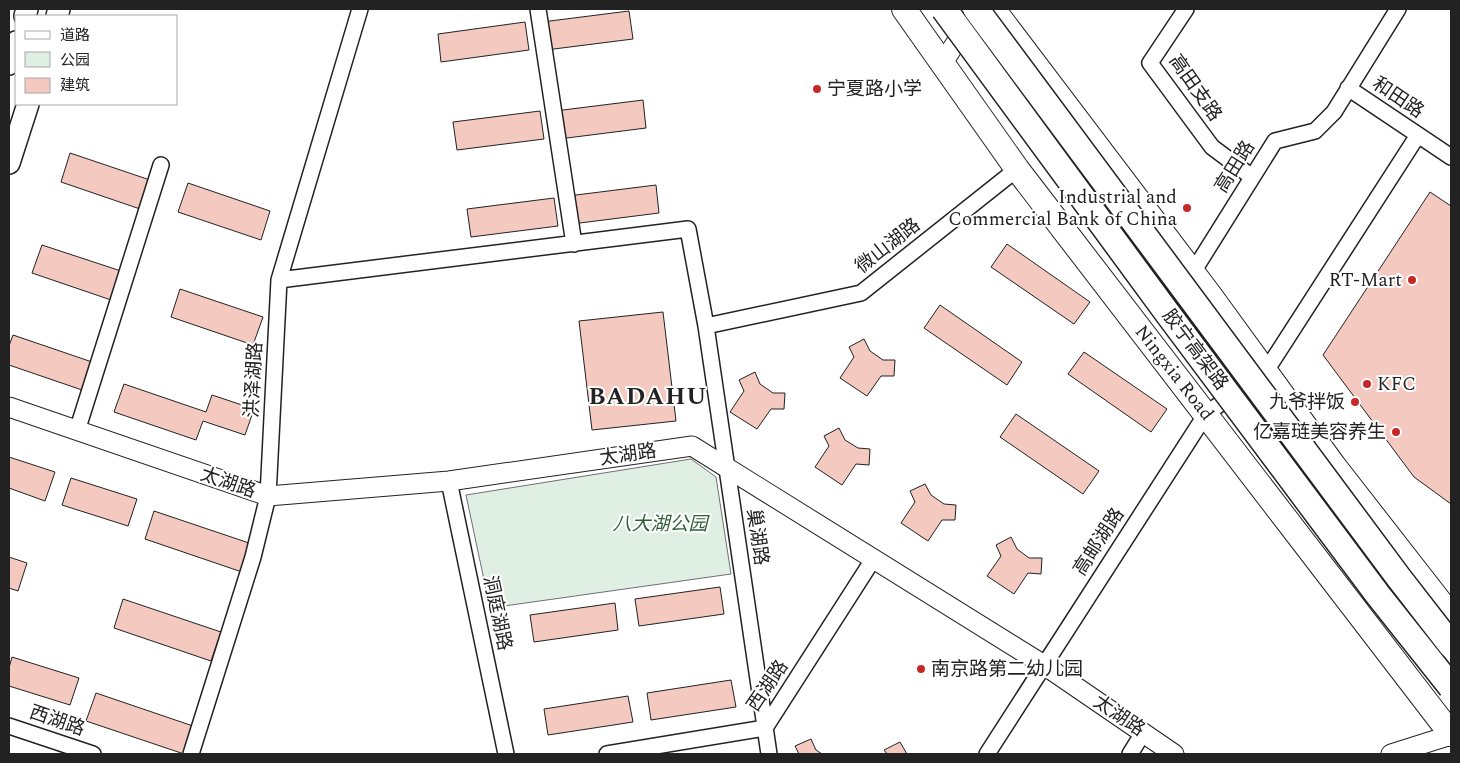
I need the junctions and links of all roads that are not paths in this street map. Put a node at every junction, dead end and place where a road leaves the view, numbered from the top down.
1 (360, 9) edge
2 (538, 9) edge
3 (904, 9) edge
4 (944, 9) edge
5 (977, 9) edge
6 (993, 9) edge
7 (1186, 9) edge
8 (1398, 9) edge
9 (15, 45) edge
10 (9, 64) edge
11 (942, 64) junction
12 (1348, 88) junction
13 (28, 105) edge
14 (1418, 135) junction
15 (1451, 157) edge
16 (9, 163) edge
17 (161, 165) dead end
18 (1017, 169) junction
19 (1252, 177) junction
20 (574, 244) junction
21 (1193, 272) junction
22 (279, 280) junction
23 (706, 326) junction
24 (1266, 371) junction
25 (9, 407) edge
26 (1206, 414) junction
27 (77, 431) junction
28 (726, 466) junction
29 (449, 481) junction
30 (268, 496) junction
31 (874, 558) junction
32 (1451, 616) edge
33 (1451, 645) edge
34 (1044, 666) junction
35 (1451, 687) edge
36 (9, 726) edge
37 (765, 728) junction
38 (1144, 733) junction
39 (1451, 734) edge
40 (93, 754) edge
41 (191, 754) edge
42 (506, 754) edge
43 (607, 754) edge
44 (769, 754) edge
45 (987, 754) edge
46 (1130, 754) edge
47 (1174, 754) edge
48 (1391, 754) edge

1 - 22 street, 洪泽湖路
2 - 20 street
3 - 11 main road, Ningxia Road
4 - 35 highway, 胶宁高架路, bridge
5 - 11 street
5 - 33 highway, 胶宁高架路, bridge
6 - 21 main road
7 - 19 street, 高田支路
8 - 12 street, 高田路
9 - 10 main road
11 - 18 main road, Ningxia Road
12 - 14 street, 和田路
12 - 19 street, 高田路
13 - 16 main road
14 - 15 street, 和田路
14 - 24 street
17 - 27 street
18 - 23 street, 微山湖路
18 - 26 main road, Ningxia Road
19 - 21 street, 高田路
20 - 22 street
20 - 23 street, 巢湖路
21 - 24 main road
22 - 30 street, 洪泽湖路
23 - 28 street, 巢湖路
24 - 26 street, 高邮湖路
24 - 32 main road
25 - 27 street, 太湖路
26 - 34 street, 高邮湖路
26 - 39 main road, Ningxia Road
27 - 30 street, 太湖路
28 - 29 street, 太湖路
28 - 31 street, 太湖路
28 - 37 street, 巢湖路
29 - 30 street, 太湖路
29 - 42 street, 洞庭湖路
30 - 41 street, 洪泽湖路
31 - 34 street, 太湖路
31 - 37 street, 西湖路
34 - 38 street, 太湖路
34 - 45 street, 高邮湖路
36 - 40 street, 西湖路
37 - 43 street, 西湖路
37 - 44 street, 巢湖路
38 - 46 street
38 - 47 street, 太湖路
39 - 48 street

